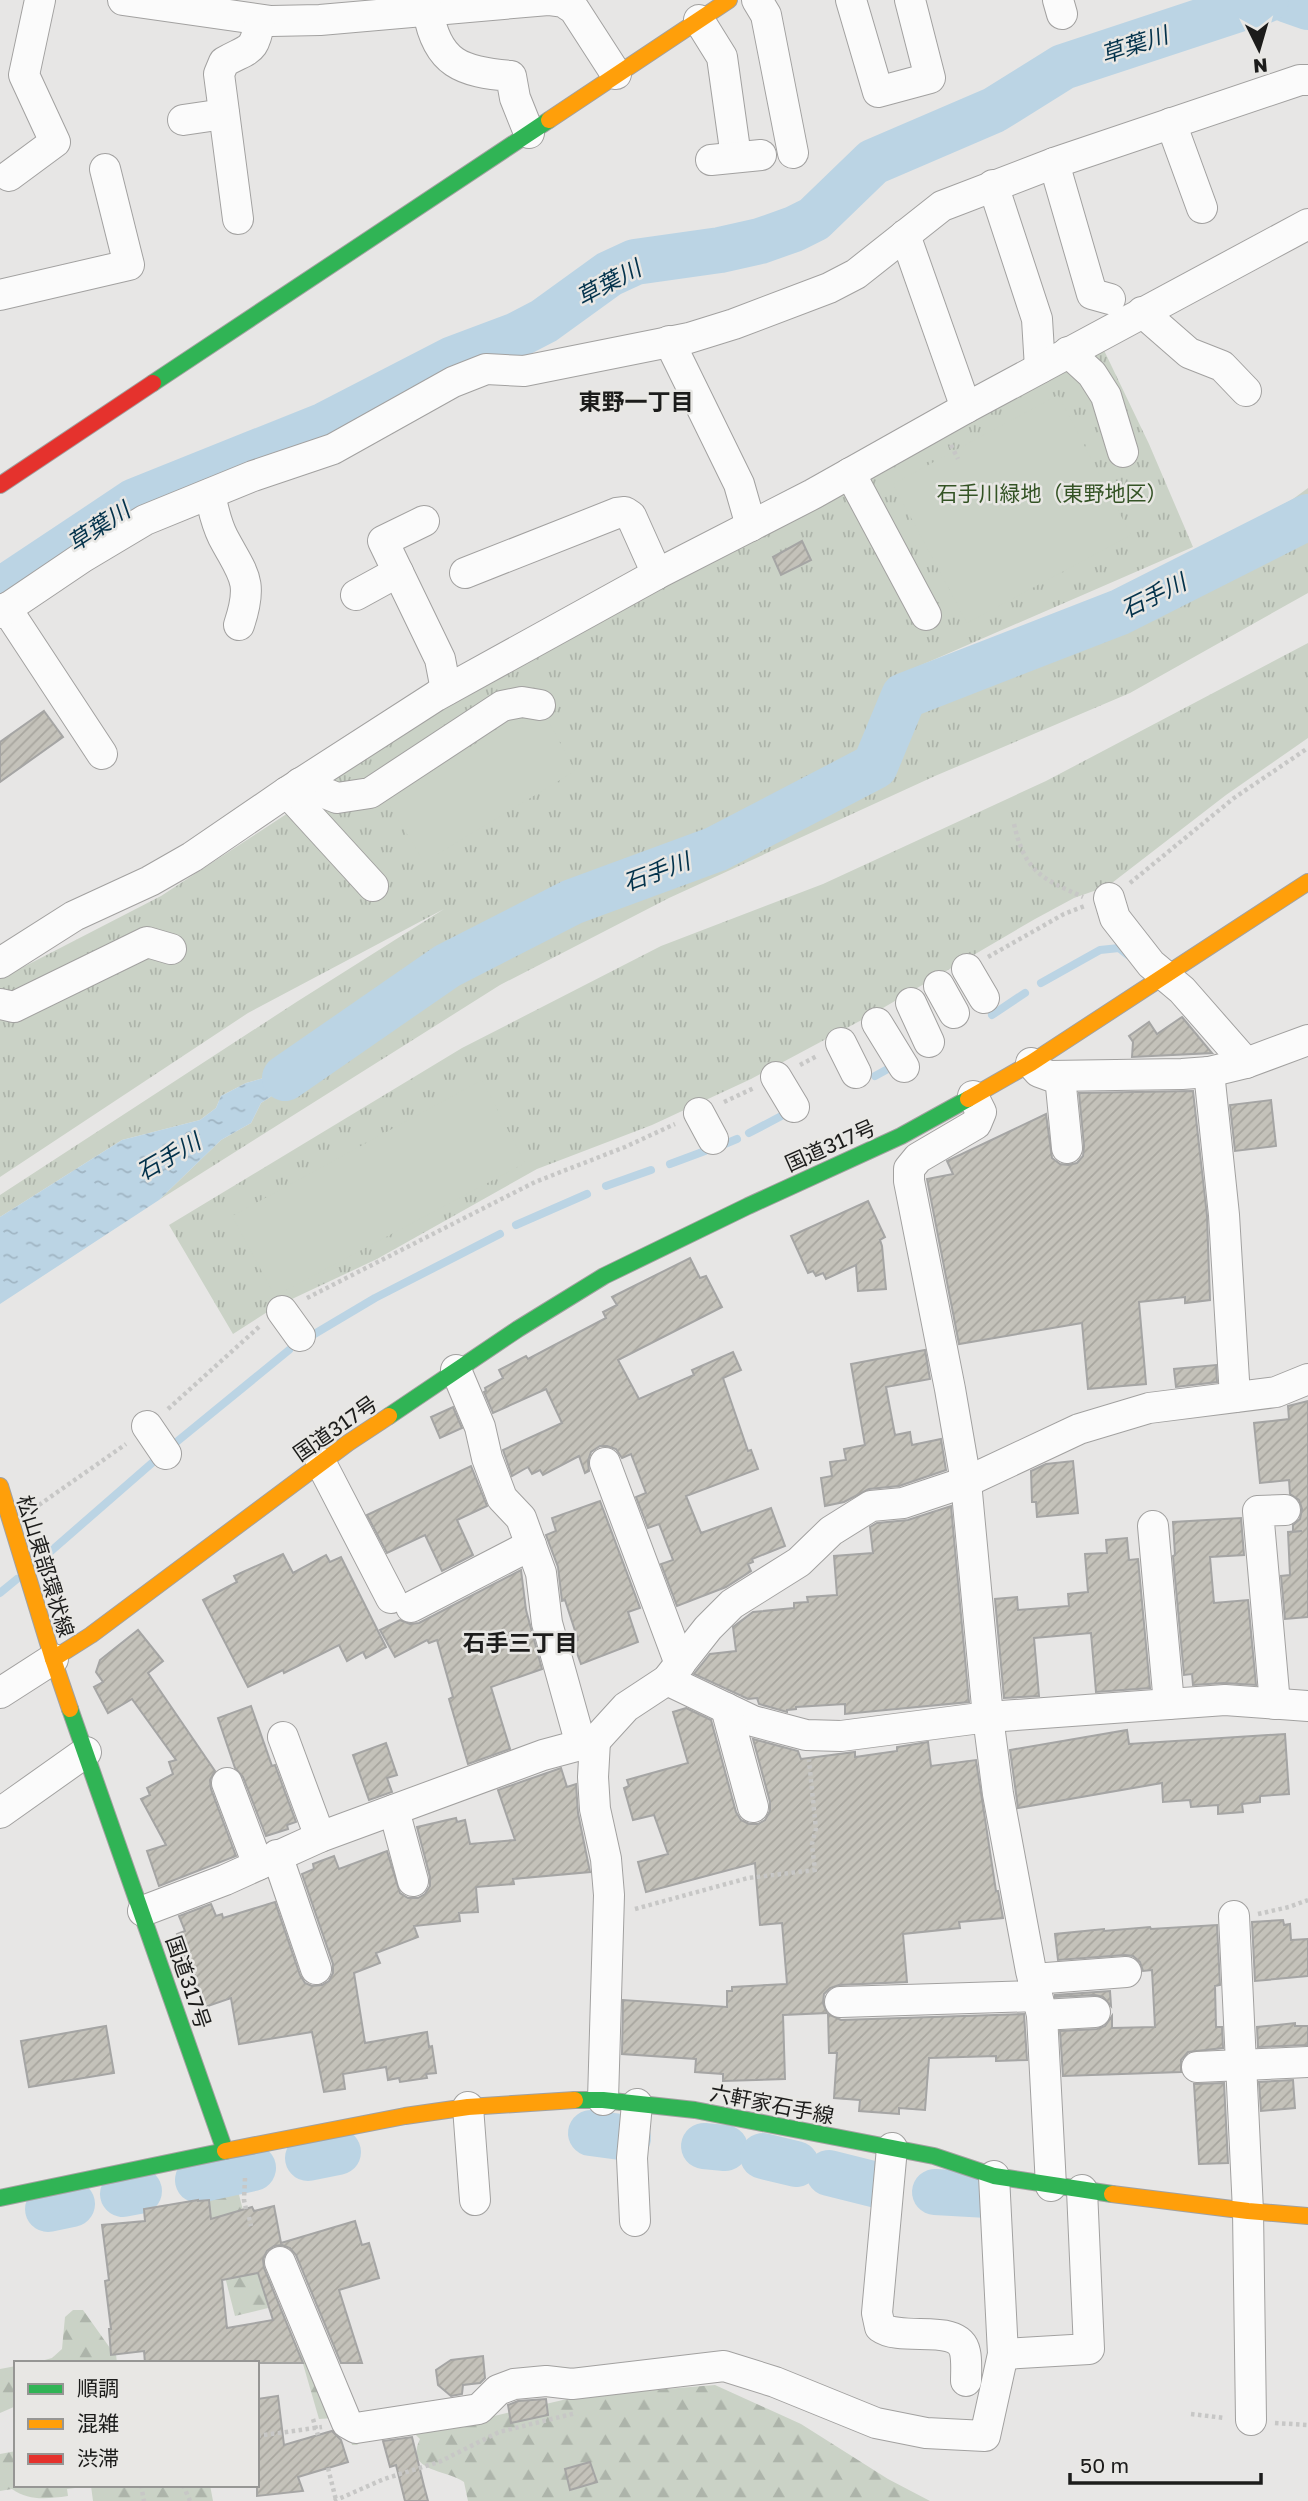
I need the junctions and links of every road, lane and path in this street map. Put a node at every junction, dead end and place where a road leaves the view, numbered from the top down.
1 (40, 0) edge
2 (123, 0) edge
3 (729, 0) edge
4 (757, 0) edge
5 (851, 0) edge
6 (910, 0) edge
7 (172, 4) edge
8 (460, 4) edge
9 (428, 10) junction
10 (260, 20) junction
11 (699, 20) junction
12 (616, 74) junction
13 (1308, 80) edge
14 (225, 114) junction
15 (183, 120) dead end
16 (1171, 123) junction
17 (529, 133) junction
18 (793, 153) dead end
19 (736, 157) dead end
20 (1054, 163) junction
21 (105, 169) dead end
22 (9, 176) dead end
23 (993, 184) junction
24 (1202, 208) dead end
25 (238, 219) dead end
26 (1308, 224) edge
27 (905, 235) junction
28 (0, 295) edge
29 (1110, 299) dead end
30 (1142, 312) junction
31 (669, 341) junction
32 (1068, 352) junction
33 (1040, 368) junction
34 (1246, 391) dead end
35 (966, 408) junction
36 (1123, 452) dead end
37 (850, 473) junction
38 (0, 485) edge
39 (210, 494) junction
40 (424, 521) dead end
41 (751, 526) junction
42 (398, 572) junction
43 (465, 573) dead end
44 (657, 574) junction
45 (356, 595) dead end
46 (3, 610) edge
47 (926, 615) dead end
48 (239, 625) dead end
49 (446, 690) junction
50 (540, 705) dead end
51 (104, 743) dead end
52 (1308, 747) edge
53 (294, 788) junction
54 (1014, 824) dead end
55 (1308, 882) edge
56 (373, 886) dead end
57 (1102, 901) junction
58 (171, 949) dead end
59 (0, 963) edge
60 (967, 970) joint
61 (1165, 976) junction
62 (939, 986) dead end
63 (984, 998) dead end
64 (0, 1003) edge
65 (911, 1003) dead end
66 (954, 1013) dead end
67 (877, 1023) dead end
68 (929, 1042) dead end
69 (841, 1043) joint
70 (1306, 1048) edge
71 (1031, 1063) junction
72 (1246, 1063) junction
73 (904, 1067) dead end
74 (1209, 1072) junction
75 (856, 1073) dead end
76 (1060, 1076) junction
77 (776, 1077) junction
78 (973, 1096) junction
79 (794, 1107) dead end
80 (699, 1113) junction
81 (713, 1139) dead end
82 (1067, 1148) dead end
83 (282, 1311) junction
84 (300, 1336) dead end
85 (456, 1370) junction
86 (1308, 1379) edge
87 (1236, 1397) junction
88 (147, 1426) junction
89 (166, 1454) dead end
90 (321, 1463) junction
91 (605, 1463) dead end
92 (966, 1482) junction
93 (0, 1486) edge
94 (1285, 1510) dead end
95 (1153, 1526) dead end
96 (9, 1541) edge
97 (531, 1545) junction
98 (53, 1659) junction
99 (673, 1672) junction
100 (0, 1693) edge
101 (1169, 1704) junction
102 (1275, 1704) junction
103 (1308, 1706) edge
104 (726, 1708) junction
105 (988, 1717) junction
106 (806, 1735) junction
107 (283, 1737) dead end
108 (588, 1743) junction
109 (86, 1752) junction
110 (227, 1783) dead end
111 (753, 1807) dead end
112 (394, 1810) junction
113 (0, 1813) edge
114 (320, 1837) junction
115 (267, 1860) junction
116 (413, 1881) dead end
117 (1308, 1900) edge
118 (143, 1911) junction
119 (1234, 1916) joint
120 (607, 1917) junction
121 (316, 1969) dead end
122 (1126, 1972) dead end
123 (1037, 1997) junction
124 (840, 2002) dead end
125 (1095, 2012) dead end
126 (1308, 2062) edge
127 (1241, 2066) junction
128 (1197, 2067) dead end
129 (603, 2100) junction
130 (637, 2104) junction
131 (468, 2107) junction
132 (892, 2148) junction
133 (225, 2151) junction
134 (994, 2176) junction
135 (245, 2179) dead end
136 (1051, 2186) junction
137 (1082, 2190) junction
138 (0, 2198) edge
139 (475, 2200) dead end
140 (246, 2209) dead end
141 (1248, 2211) junction
142 (1308, 2216) edge
143 (249, 2217) dead end
144 (635, 2221) dead end
145 (251, 2226) dead end
146 (280, 2262) dead end
147 (1003, 2354) junction
148 (966, 2381) dead end
149 (585, 2412) dead end
150 (1251, 2420) dead end
151 (347, 2423) junction
152 (259, 2436) edge
153 (328, 2468) dead end
154 (336, 2501) edge

1 - 22 street
2 - 7 street
3 - 11 main road
4 - 18 street
5 - 6 street
7 - 10 street
8 - 9 street
8 - 12 street
9 - 10 street
9 - 17 street
10 - 14 street
11 - 12 main road
11 - 19 street
12 - 17 main road
13 - 16 street
14 - 15 street
14 - 25 street
16 - 20 street
16 - 24 street
17 - 38 main road
20 - 23 street
20 - 29 street
21 - 28 street
23 - 27 street
23 - 33 street
26 - 30 street
27 - 31 street
27 - 35 street
30 - 32 street
30 - 34 street
31 - 39 street
31 - 41 street
32 - 33 street
32 - 36 street
33 - 35 street
35 - 37 street
37 - 41 street
37 - 47 street
39 - 46 street
39 - 48 street
40 - 42 street
41 - 44 street
42 - 45 street
42 - 49 street
43 - 44 street
44 - 49 street
46 - 51 street
49 - 53 street
50 - 53 street
52 - 57 path
53 - 56 street
53 - 59 street
54 - 57 path
55 - 61 main road, 国道317号
57 - 60 path
57 - 61 street
58 - 64 street
60 - 63 street
61 - 71 main road, 国道317号
61 - 72 street
62 - 66 street
65 - 68 street
67 - 73 street
69 - 75 street
69 - 77 path
70 - 72 street
71 - 76 street
71 - 78 main road, 国道317号
72 - 74 street
74 - 76 street
74 - 87 street
76 - 82 street
77 - 79 street
77 - 80 path
78 - 85 main road, 国道317号
78 - 92 street
80 - 81 street
80 - 83 path
83 - 84 street
83 - 88 path
85 - 90 main road, 国道317号
85 - 97 street
86 - 87 street
87 - 92 street
88 - 89 street
88 - 96 path
90 - 97 street
90 - 98 main road, 国道317号
91 - 99 street
92 - 99 street
92 - 105 street
93 - 96 main road, 松山東部環状線
94 - 102 street
95 - 101 street
96 - 98 main road, 松山東部環状線
97 - 108 street
98 - 100 street
98 - 109 main road, 国道317号
99 - 104 street
99 - 108 street
101 - 102 street
101 - 105 street
102 - 103 street
104 - 106 street
104 - 111 street
105 - 106 street
105 - 123 street
106 - 120 path
107 - 114 street
108 - 112 street
108 - 120 street
109 - 113 street
109 - 118 main road, 国道317号
110 - 115 street
112 - 114 street
112 - 116 street
114 - 115 street
115 - 118 street
115 - 121 street
117 - 119 path
118 - 133 main road, 国道317号
119 - 127 street
120 - 129 street
122 - 123 street
123 - 124 street
123 - 125 street
123 - 136 street
126 - 127 street
127 - 128 street
127 - 141 street
129 - 130 main road, 六軒家石手線
129 - 131 main road, 六軒家石手線
130 - 132 main road, 六軒家石手線
130 - 144 street
131 - 133 main road, 六軒家石手線
131 - 139 street
132 - 134 main road, 六軒家石手線
132 - 148 street
133 - 138 main road
134 - 136 main road, 六軒家石手線
134 - 147 street
135 - 140 path
136 - 137 main road, 六軒家石手線
137 - 141 main road, 六軒家石手線
137 - 147 street
141 - 142 main road, 六軒家石手線
141 - 150 street
143 - 145 path
146 - 151 street
147 - 151 street
149 - 154 path
151 - 152 path
153 - 154 path

